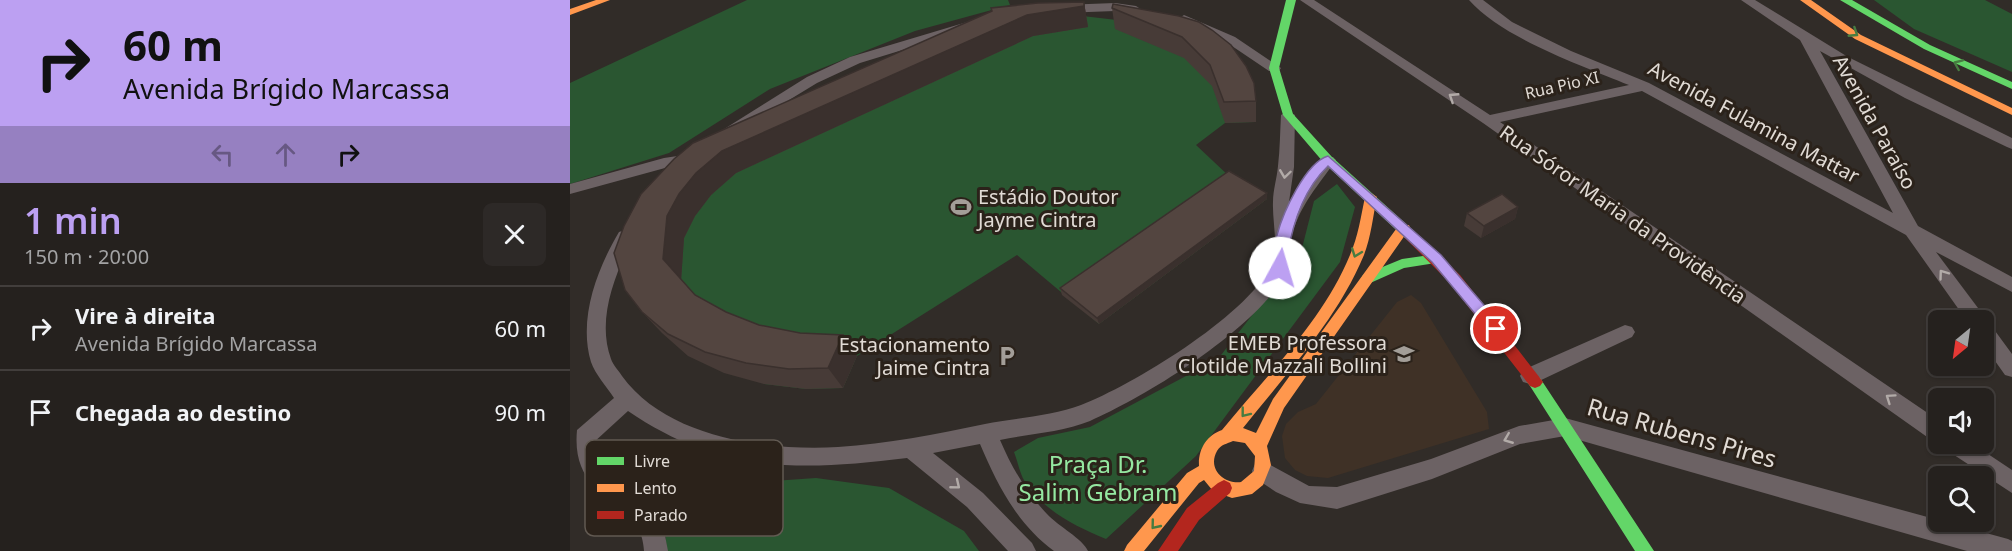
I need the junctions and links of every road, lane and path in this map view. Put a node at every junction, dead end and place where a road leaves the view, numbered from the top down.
1 (605, 0) edge
2 (1291, 0) edge
3 (1306, 0) edge
4 (1476, 0) edge
5 (1746, 0) edge
6 (1805, 0) edge
7 (1845, 0) edge
8 (1043, 10) edge
9 (570, 12) edge
10 (978, 23) edge
11 (1805, 38) junction
12 (1274, 68) junction
13 (1644, 86) junction
14 (2012, 86) edge
15 (2012, 112) edge
16 (1288, 116) junction
17 (1488, 120) junction
18 (718, 138) edge
19 (2012, 144) edge
20 (1328, 160) junction
21 (666, 181) edge
22 (570, 189) edge
23 (1371, 197) junction
24 (631, 226) edge
25 (1910, 227) junction
26 (1404, 228) junction
27 (1283, 235) junction
28 (1437, 258) junction
29 (1368, 279) junction
30 (2012, 285) edge
31 (1969, 310) edge
32 (1625, 332) dead end
33 (1994, 344) edge
34 (2012, 369) edge
35 (1530, 376) junction
36 (627, 399) junction
37 (1928, 425) edge
38 (1565, 427) junction
39 (987, 434) junction
40 (1226, 436) junction
41 (705, 440) edge
42 (1259, 445) junction
43 (911, 448) junction
44 (1970, 454) edge
45 (783, 456) edge
46 (1206, 470) junction
47 (1263, 471) junction
48 (585, 476) edge
49 (2012, 483) edge
50 (1224, 488) junction
51 (1024, 551) edge
52 (1076, 551) edge
53 (1133, 551) edge
54 (1167, 551) edge
55 (1645, 551) edge
56 (2008, 551) edge

1 - 9 street
2 - 12 street
17 -> 3 street, Rua Sóror Maria da Providência
4 - 13 street, Avenida Fulamina Mattar
5 - 11 street
6 -> 15 street
14 -> 7 street
8 - 12 street
10 - 18 street
11 - 19 street
11 - 25 street, Avenida Paraíso
12 - 16 street
13 - 17 street, Rua Pio XI
13 - 25 street, Avenida Fulamina Mattar
16 - 20 street
16 -> 27 street
37 -> 17 street, Rua Sóror Maria da Providência
20 - 23 street
20 - 27 street
21 - 22 street
23 - 26 street
23 -> 40 street
24 - 36 street
25 - 30 street, Avenida Fulamina Mattar
31 -> 25 street, Avenida Paraíso
26 - 28 street
26 - 29 street
27 - 39 street
28 - 29 street
28 - 35 street
29 - 42 street
32 - 35 street
33 - 34 street
35 - 38 street
36 - 41 street
36 - 48 street
38 -> 47 street, Rua Rubens Pires
38 - 55 street
38 - 56 street, Rua Rubens Pires
39 - 43 street
39 - 52 street
40 - 42 street
40 - 46 street
42 - 47 street
43 - 45 street
43 -> 51 street
44 - 49 street
46 - 50 street
46 -> 53 street
47 - 50 street
50 - 54 street

